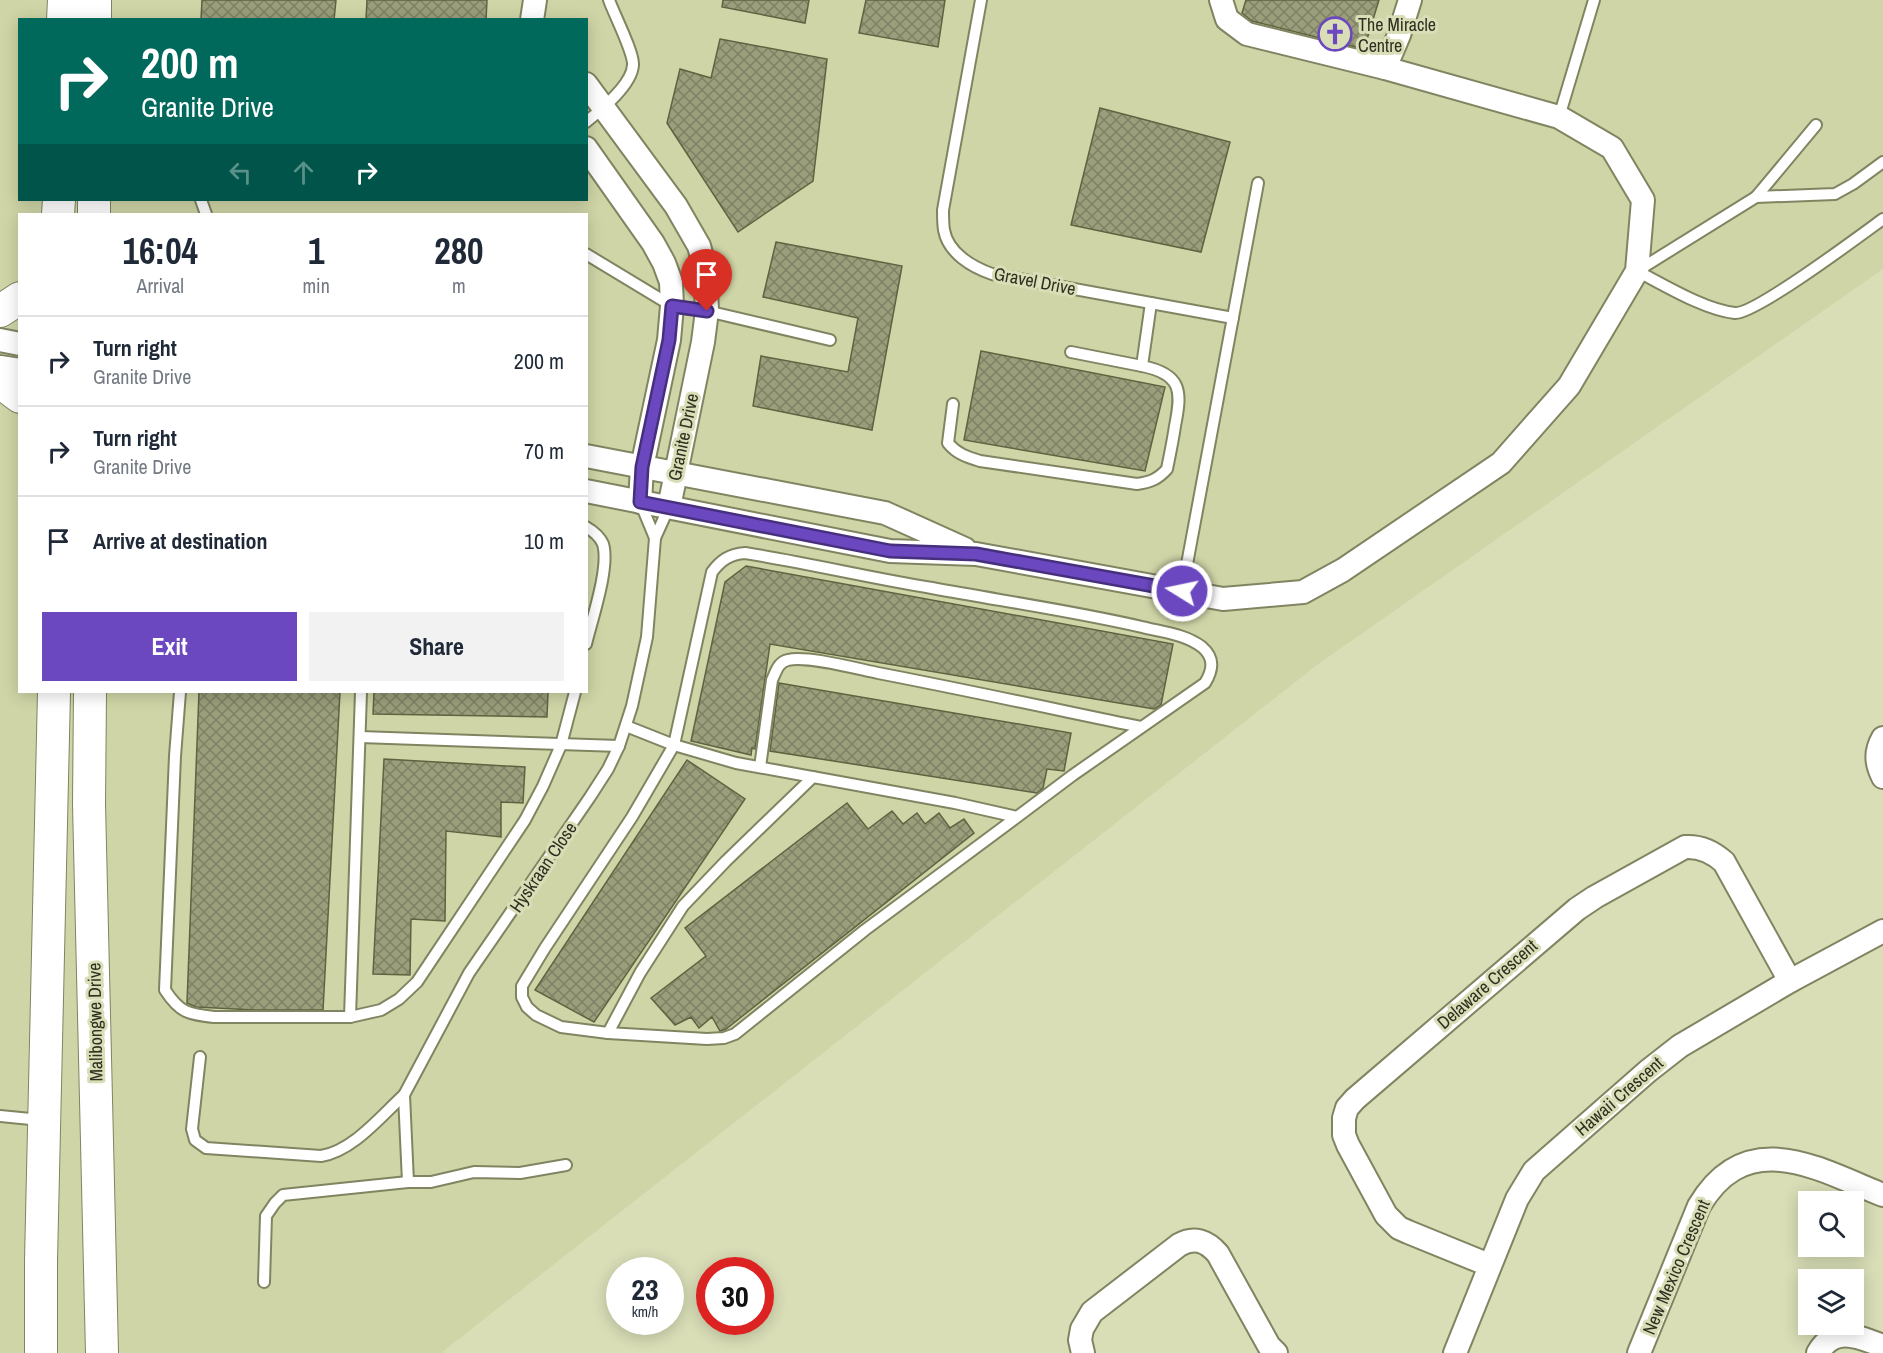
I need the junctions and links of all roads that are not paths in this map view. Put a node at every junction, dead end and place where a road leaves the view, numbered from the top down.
1 (64, 0) edge
2 (96, 0) edge
3 (609, 0) edge
4 (981, 0) edge
5 (1221, 0) edge
6 (1410, 0) edge
7 (1594, 0) edge
8 (63, 18) edge
9 (95, 18) edge
10 (1385, 68) junction
11 (588, 87) edge
12 (604, 108) junction
13 (1559, 117) junction
14 (588, 120) edge
15 (1816, 125) dead end
16 (588, 151) edge
17 (1883, 162) edge
18 (1258, 183) dead end
19 (1756, 197) junction
20 (1883, 219) edge
21 (588, 255) edge
22 (1637, 271) junction
23 (18, 299) edge
24 (1151, 303) junction
25 (672, 306) junction
26 (0, 311) edge
27 (707, 311) junction
28 (1233, 318) junction
29 (0, 340) edge
30 (830, 340) dead end
31 (18, 344) edge
32 (1071, 352) dead end
33 (1142, 366) junction
34 (0, 367) edge
35 (18, 370) edge
36 (0, 382) edge
37 (18, 396) edge
38 (953, 404) dead end
39 (588, 456) edge
40 (642, 467) junction
41 (675, 472) junction
42 (588, 491) edge
43 (640, 502) junction
44 (669, 507) junction
45 (588, 528) edge
46 (655, 538) junction
47 (976, 554) junction
48 (1182, 591) junction
49 (588, 629) edge
50 (54, 693) edge
51 (90, 693) edge
52 (180, 693) edge
53 (361, 693) edge
54 (575, 693) edge
55 (626, 726) junction
56 (1141, 727) junction
57 (360, 737) junction
58 (1883, 738) edge
59 (561, 745) junction
60 (674, 745) junction
61 (619, 746) junction
62 (760, 767) junction
63 (813, 777) junction
64 (1883, 777) edge
65 (1017, 817) junction
66 (1883, 931) edge
67 (1790, 981) junction
68 (351, 1017) junction
69 (608, 1033) junction
70 (200, 1058) dead end
71 (404, 1095) junction
72 (0, 1116) edge
73 (44, 1120) junction
74 (566, 1165) dead end
75 (408, 1182) junction
76 (1883, 1196) edge
77 (1489, 1265) junction
78 (264, 1282) dead end
79 (1883, 1346) edge
80 (1274, 1352) edge
81 (40, 1353) edge
82 (102, 1353) edge
83 (1083, 1353) edge
84 (1455, 1353) edge
85 (1639, 1353) edge
86 (1818, 1353) edge

1 - 8 main road
2 - 9 main road
3 - 12 lane
4 - 24 lane, Gravel Drive
5 - 10 street
6 - 10 street
7 - 13 lane
10 - 13 street
11 - 12 street, Granite Drive
12 - 14 lane
12 - 27 street, Granite Drive
13 - 22 street
15 - 19 lane
16 - 25 street, Granite Drive
17 - 19 lane
18 - 28 lane
19 - 22 lane
20 - 22 lane
21 - 25 lane
22 - 48 street
23 - 26 main road
24 - 28 lane, Gravel Drive
24 - 33 lane
25 - 27 lane
25 - 40 street, Granite Drive
27 - 30 lane
27 - 41 street, Granite Drive
28 - 48 lane
29 - 31 street
32 - 33 lane
33 - 38 lane
34 - 35 street
36 - 37 main road
39 - 40 street
40 - 41 street
40 - 43 street, Granite Drive
41 - 44 street, Granite Drive
41 - 47 street
42 - 43 street
43 - 44 street
43 - 46 lane, Granite Drive
44 - 46 lane, Granite Drive
44 - 47 street
45 - 49 lane
46 - 55 lane, Hyskraan Close
47 - 48 street
50 - 73 main road
51 - 82 main road, Malibongwe Drive
52 - 68 lane
53 - 57 lane
54 - 59 lane
55 - 60 lane
55 - 61 lane, Hyskraan Close
56 - 60 lane
56 - 62 lane
56 - 65 lane
57 - 59 lane
57 - 68 lane
58 - 64 street
59 - 61 lane
59 - 68 lane
60 - 62 lane
60 - 69 lane
61 - 71 lane, Hyskraan Close
62 - 63 lane
63 - 65 lane
63 - 69 lane
65 - 69 lane
66 - 67 street, Hawaii Crescent
67 - 77 street, Hawaii Crescent
67 - 77 street, Delaware Crescent
70 - 71 lane
71 - 75 lane
72 - 73 lane
73 - 81 main road
74 - 75 lane
75 - 78 lane
76 - 85 street, New Mexico Crescent
77 - 84 street, Hawaii Crescent
79 - 86 street
80 - 83 street

